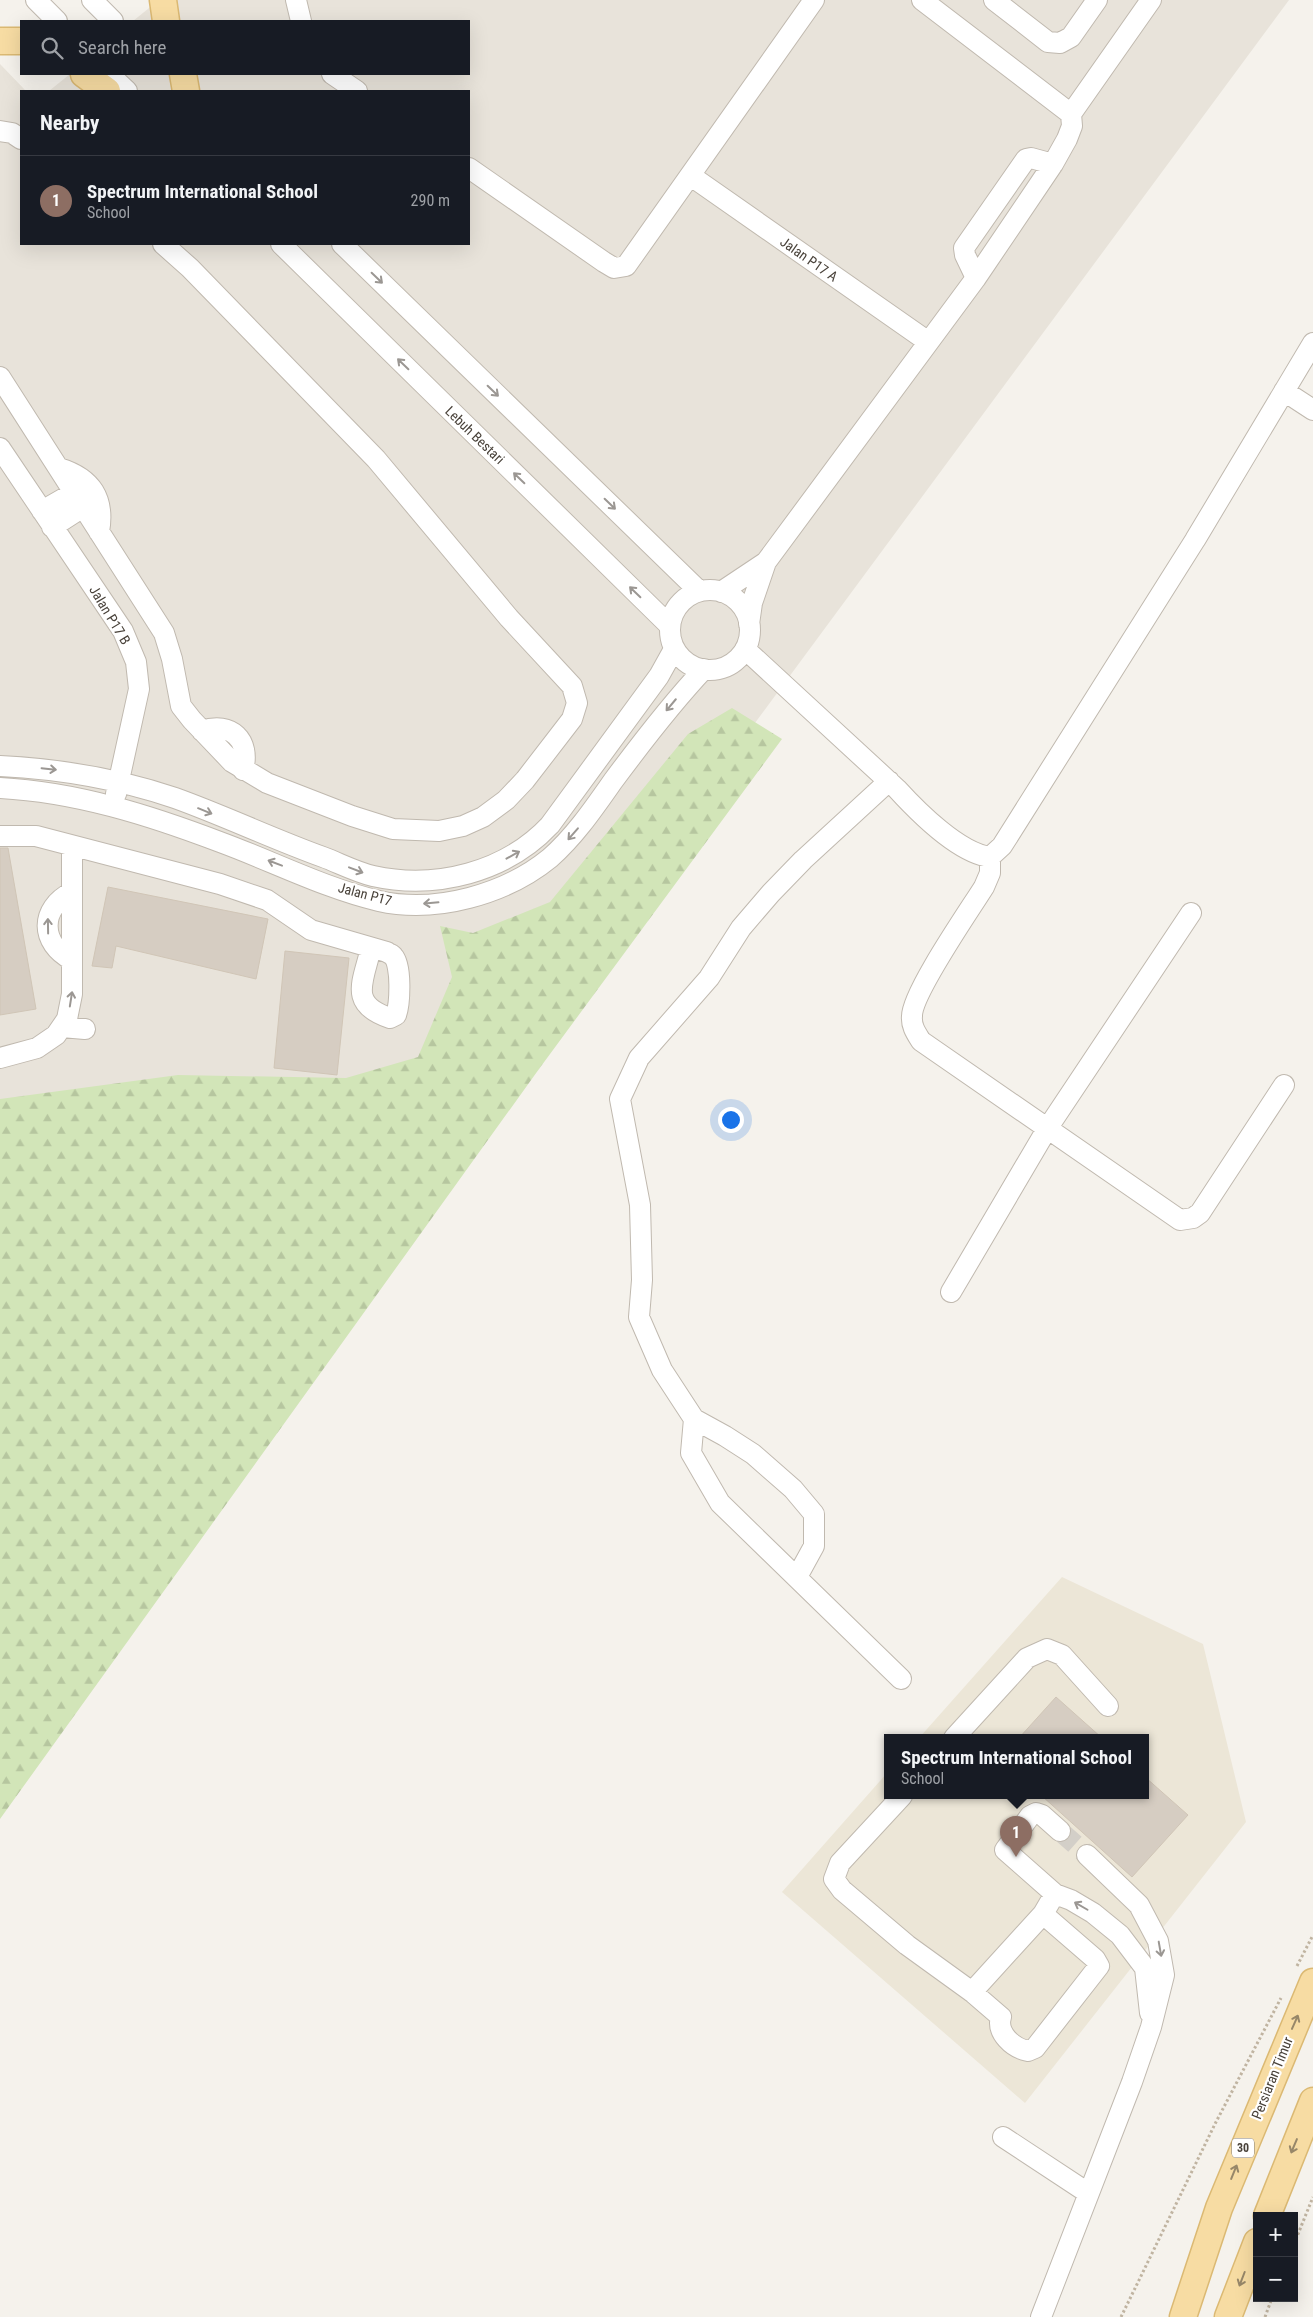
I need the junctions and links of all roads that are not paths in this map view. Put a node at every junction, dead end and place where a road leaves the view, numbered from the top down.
1 (36, 0) edge
2 (92, 0) edge
3 (163, 0) edge
4 (296, 0) edge
5 (922, 0) edge
6 (994, 0) edge
7 (1151, 0) edge
8 (809, 2) edge
9 (1090, 2) edge
10 (56, 20) edge
11 (112, 20) edge
12 (166, 20) edge
13 (301, 20) edge
14 (0, 40) edge
15 (20, 41) edge
16 (85, 75) edge
17 (110, 75) edge
18 (168, 75) edge
19 (183, 75) edge
20 (333, 75) edge
21 (106, 90) edge
22 (126, 90) edge
23 (185, 90) edge
24 (186, 90) edge
25 (356, 90) edge
26 (1071, 114) junction
27 (0, 130) edge
28 (20, 137) edge
29 (1053, 164) junction
30 (470, 169) edge
31 (692, 176) junction
32 (163, 245) edge
33 (282, 245) edge
34 (343, 245) edge
35 (976, 278) junction
36 (927, 341) junction
37 (1313, 343) edge
38 (0, 378) edge
39 (1284, 391) junction
40 (1313, 410) edge
41 (0, 448) edge
42 (59, 468) junction
43 (79, 500) junction
44 (47, 519) junction
45 (99, 532) junction
46 (766, 562) junction
47 (699, 591) junction
48 (721, 592) junction
49 (749, 624) junction
50 (670, 626) junction
51 (674, 649) junction
52 (745, 649) junction
53 (704, 669) junction
54 (0, 766) edge
55 (119, 781) junction
56 (889, 781) junction
57 (0, 788) edge
58 (114, 806) junction
59 (0, 836) edge
60 (72, 847) junction
61 (990, 857) junction
62 (1191, 913) dead end
63 (371, 948) dead end
64 (62, 1026) junction
65 (85, 1029) dead end
66 (0, 1058) edge
67 (1284, 1085) dead end
68 (1047, 1129) junction
69 (951, 1292) dead end
70 (694, 1418) junction
71 (796, 1577) junction
72 (901, 1679) dead end
73 (1108, 1706) dead end
74 (958, 1734) edge
75 (899, 1799) edge
76 (1060, 1831) tunnel mouth
77 (1087, 1855) tunnel mouth
78 (1055, 1894) junction
79 (1043, 1914) junction
80 (1305, 1975) edge
81 (972, 1992) junction
82 (1151, 2027) junction
83 (1313, 2101) edge
84 (1003, 2137) dead end
85 (1088, 2193) junction
86 (1219, 2208) junction
87 (1269, 2212) edge
88 (1253, 2252) edge
89 (1041, 2317) edge
90 (1170, 2317) edge
91 (1183, 2317) edge
92 (1228, 2317) edge

1 - 10 street
2 - 11 street
3 - 12 main road
4 - 13 street
5 - 26 street
6 - 9 street
7 - 26 street
8 - 31 street
14 - 15 main road
16 - 21 main road
17 - 22 street
18 - 23 street
19 - 24 main road
20 - 25 street
26 - 29 street
27 - 28 street
29 - 35 street
29 - 35 street
30 - 31 street
31 - 36 street, Jalan P17 A
32 - 45 street
50 -> 33 street, Lebuh Bestari
34 -> 47 street
35 - 36 street
36 - 46 street
37 - 39 street
38 - 42 street
39 - 40 street
39 - 61 street
41 - 44 street, Jalan P17 B
42 - 43 street
42 - 45 street
43 - 44 street
43 - 45 street
44 - 55 street, Jalan P17 B
46 - 48 street
46 - 49 street
47 - 48 street
47 - 50 street
48 - 49 street
49 - 52 street
50 - 51 street
51 - 53 street
55 -> 51 street, Jalan P17
52 - 53 street
52 - 56 street
53 -> 58 street, Jalan P17
54 -> 55 street, Jalan P17
55 - 58 street, Jalan P17 B
56 - 61 street
56 - 70 street
57 - 58 street, Jalan P17
59 - 60 street
60 - 63 street
64 -> 60 street
61 - 68 street
62 - 68 street
64 - 65 street
64 - 66 street
67 - 68 street
68 - 69 street
70 - 71 street
70 - 71 street
71 - 72 street
73 - 74 street
75 - 81 street
76 - 78 street
77 -> 82 street
78 - 79 street
82 -> 78 street
79 - 81 street
79 - 81 street
86 -> 80 main road, Persiaran Timur / 30
82 - 85 street
83 -> 87 main road
84 - 85 street
85 - 89 street
86 - 90 main road
86 - 91 main road, Persiaran Timur / 30
88 -> 92 main road

